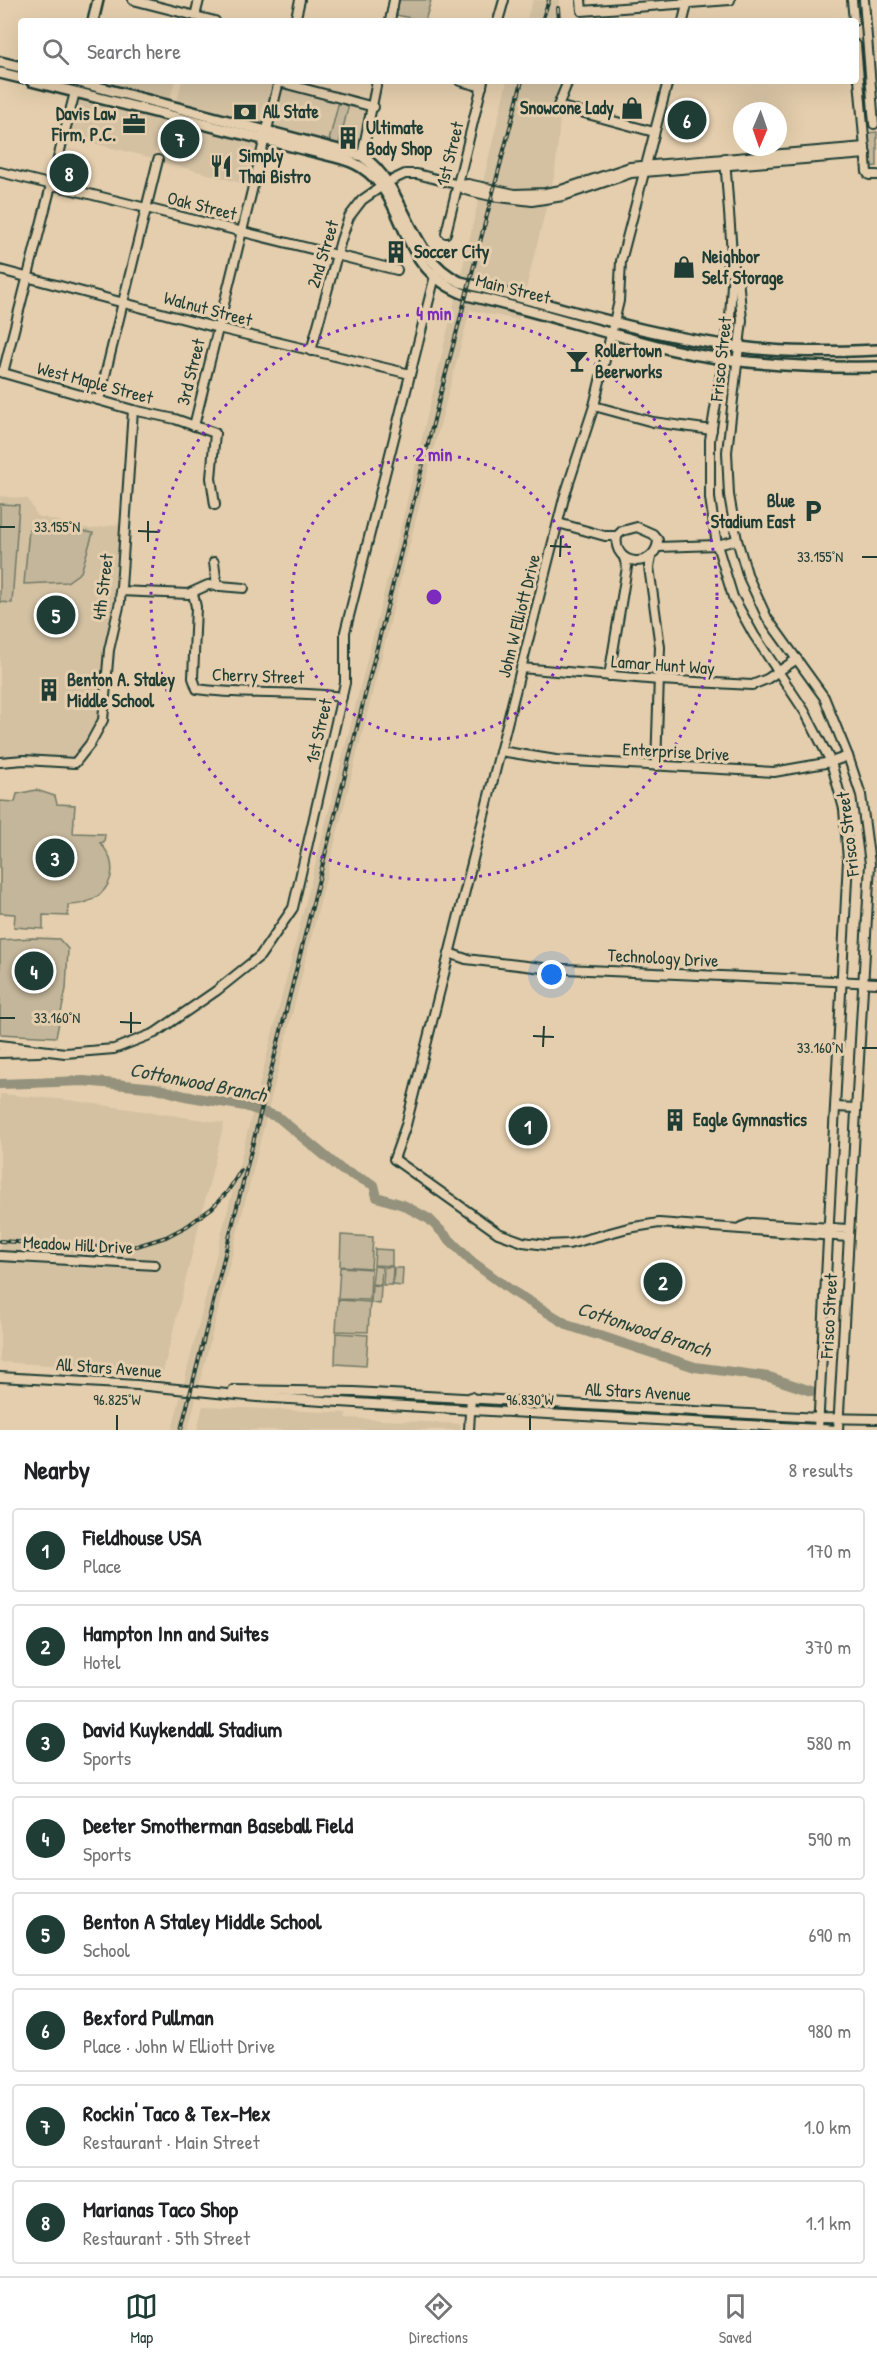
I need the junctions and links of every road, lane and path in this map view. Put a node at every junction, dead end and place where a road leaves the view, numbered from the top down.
1 (98, 0) edge
2 (133, 0) edge
3 (199, 0) edge
4 (300, 0) edge
5 (394, 0) edge
6 (504, 0) edge
7 (581, 0) edge
8 (730, 0) edge
9 (852, 0) edge
10 (864, 0) edge
11 (688, 2) edge
12 (195, 16) junction
13 (94, 18) edge
14 (203, 18) edge
15 (296, 18) edge
16 (391, 18) edge
17 (499, 18) edge
18 (684, 18) edge
19 (854, 18) edge
20 (868, 55) junction
21 (859, 56) edge
22 (0, 62) edge
23 (18, 67) edge
24 (0, 73) edge
25 (18, 77) edge
26 (859, 81) edge
27 (43, 84) edge
28 (76, 84) edge
29 (87, 84) edge
30 (278, 84) edge
31 (290, 84) edge
32 (377, 84) edge
33 (482, 84) edge
34 (567, 84) edge
35 (667, 84) edge
36 (75, 92) junction
37 (374, 106) junction
38 (876, 124) edge
39 (863, 131) junction
40 (654, 132) junction
41 (265, 135) junction
42 (865, 150) junction
43 (362, 156) junction
44 (158, 160) dead end
45 (725, 161) junction
46 (646, 168) junction
47 (0, 172) edge
48 (873, 175) edge
49 (384, 184) junction
50 (51, 185) junction
51 (459, 185) junction
52 (146, 208) junction
53 (242, 232) junction
54 (446, 233) dead end
55 (337, 255) junction
56 (437, 267) junction
57 (733, 267) junction
58 (0, 270) edge
59 (397, 270) dead end
60 (28, 278) junction
61 (434, 278) junction
62 (123, 302) junction
63 (615, 321) junction
64 (218, 328) junction
65 (612, 333) junction
66 (725, 345) junction
67 (740, 347) junction
68 (877, 350) edge
69 (310, 351) junction
70 (723, 359) junction
71 (738, 360) junction
72 (877, 367) edge
73 (2, 373) edge
74 (410, 374) junction
75 (99, 400) junction
76 (594, 406) junction
77 (133, 410) junction
78 (194, 426) junction
79 (712, 430) junction
80 (215, 505) dead end
81 (558, 523) junction
82 (605, 536) junction
83 (616, 536) junction
84 (737, 540) junction
85 (658, 543) junction
86 (615, 545) junction
87 (717, 545) junction
88 (651, 557) junction
89 (624, 558) junction
90 (639, 560) junction
91 (214, 562) dead end
92 (627, 567) junction
93 (649, 567) junction
94 (217, 586) junction
95 (244, 588) dead end
96 (120, 591) junction
97 (193, 593) junction
98 (797, 659) junction
99 (521, 668) junction
100 (778, 672) junction
101 (609, 676) junction
102 (659, 680) junction
103 (342, 698) junction
104 (500, 751) junction
105 (848, 756) junction
106 (0, 762) edge
107 (831, 762) junction
108 (656, 766) junction
109 (449, 953) junction
110 (841, 982) junction
111 (862, 983) junction
112 (877, 983) edge
113 (0, 1045) edge
114 (46, 1051) junction
115 (0, 1053) edge
116 (836, 1107) junction
117 (855, 1108) junction
118 (829, 1232) junction
119 (848, 1233) junction
120 (0, 1256) edge
121 (155, 1265) dead end
122 (0, 1377) edge
123 (304, 1390) junction
124 (217, 1391) junction
125 (471, 1397) junction
126 (303, 1400) junction
127 (594, 1405) junction
128 (470, 1410) junction
129 (693, 1411) junction
130 (592, 1417) junction
131 (819, 1418) junction
132 (838, 1418) junction
133 (877, 1419) edge
134 (692, 1422) junction
135 (469, 1430) edge
136 (818, 1430) edge
137 (838, 1430) edge

1 - 13 main road
2 - 12 street
3 - 12 street
4 - 15 street
5 - 16 street
6 - 17 street
7 - 11 street
8 - 11 street
9 - 19 street
10 - 20 street
11 - 18 street
12 - 14 street
20 - 21 street
20 - 38 street
22 - 23 main road
24 - 25 main road
26 - 39 street
27 - 36 main road, Main Street
28 - 36 main road
29 - 41 main road, Main Street
30 - 41 street, 3rd Street
31 - 37 street
32 - 37 street
33 - 51 street, 1st Street
34 - 40 street
35 - 40 street, John W Elliott Drive
36 - 41 main road, Main Street
36 - 50 street
37 - 43 street
38 - 39 street
39 - 42 street
40 - 46 street, John W Elliott Drive
41 - 43 main road, Main Street
41 - 49 main road, Main Street
41 - 53 street, 3rd Street
42 - 45 street
42 - 48 street
43 - 49 main road, Main Street
44 - 52 street
45 - 46 street
45 - 57 street, Frisco Street
46 - 51 street
46 - 63 street, John W Elliott Drive
47 - 50 street, Oak Street
49 - 51 street
49 - 55 street, 2nd Street
49 - 56 main road, Main Street
49 - 61 main road, Main Street
50 - 52 street, Oak Street
50 - 60 street
51 - 54 street, 1st Street
52 - 53 street, Oak Street
52 - 62 street
53 - 55 street, Oak Street
53 - 64 street, 3rd Street
55 - 59 street, Oak Street
55 - 69 street, 2nd Street
56 - 61 street, 1st Street
56 - 63 main road, Main Street
57 - 66 street, Frisco Street
57 - 67 street, Frisco Street
58 - 60 street, Walnut Street
60 - 62 street, Walnut Street
60 - 73 street
61 - 65 main road, Main Street
61 - 74 street, 1st Street
62 - 64 street, Walnut Street
62 - 75 street
63 - 65 street, John W Elliott Drive
63 - 66 main road, Main Street
64 - 69 street, Walnut Street
64 - 78 street, 3rd Street
65 - 70 main road, Main Street
65 - 76 street, John W Elliott Drive
66 - 67 main road, Main Street
66 - 70 street, Frisco Street
67 - 68 main road, Main Street
67 - 71 street, Frisco Street
69 - 74 street, Walnut Street
70 - 71 main road, Main Street
70 - 79 street, Frisco Street
71 - 72 main road, Main Street
71 - 84 street, Frisco Street
73 - 75 street, West Maple Street
74 - 103 street, 1st Street
75 - 77 street, West Maple Street
76 - 79 street
76 - 81 street, John W Elliott Drive
77 - 78 street, West Maple Street
77 - 96 street, 4th Street
78 - 80 street, West Maple Street
79 - 87 street, Frisco Street
81 - 82 street
81 - 99 street, John W Elliott Drive
82 - 83 street
82 - 86 street
83 - 85 street
83 - 86 street
84 - 87 street
84 - 98 street, Frisco Street
85 - 87 street
85 - 88 street
86 - 89 street
87 - 100 street, Frisco Street
88 - 90 street
88 - 93 street
89 - 90 street
89 - 92 street
90 - 92 street
90 - 93 street
91 - 94 street
92 - 101 street
93 - 102 street
94 - 95 street
94 - 97 street
96 - 97 street
96 - 106 street, 4th Street
97 - 103 street, Cherry Street
98 - 100 street, Lamar Hunt Way
98 - 105 street, Frisco Street
99 - 101 street, Lamar Hunt Way
99 - 104 street, John W Elliott Drive
100 - 102 street, Lamar Hunt Way
100 - 107 street, Frisco Street
101 - 102 street, Lamar Hunt Way
102 - 108 street
103 - 114 street, 1st Street
104 - 108 street, Enterprise Drive
104 - 109 street, John W Elliott Drive
105 - 107 street, Enterprise Drive
105 - 111 street, Frisco Street
107 - 108 street, Enterprise Drive
107 - 110 street, Frisco Street
109 - 110 street, Technology Drive
109 - 118 street, John W Elliott Drive
110 - 111 street, Technology Drive
110 - 116 street, Frisco Street
111 - 112 street, Technology Drive
111 - 117 street, Frisco Street
113 - 114 street, 1st Street
114 - 115 street, 1st Street
116 - 117 street
116 - 118 street, Frisco Street
117 - 119 street, Frisco Street
118 - 119 street
118 - 131 street, Frisco Street
119 - 132 street, Frisco Street
120 - 121 street, Meadow Hill Drive
122 - 124 street, All Stars Avenue
123 - 124 street, All Stars Avenue
123 - 125 street, All Stars Avenue
123 - 126 street
124 - 126 street, All Stars Avenue
125 - 127 street, All Stars Avenue
125 - 128 street
126 - 128 street, All Stars Avenue
127 - 129 street, All Stars Avenue
127 - 130 street
128 - 130 street, All Stars Avenue
128 - 135 street
129 - 131 street, All Stars Avenue
129 - 134 street
130 - 134 street, All Stars Avenue
131 - 132 street, All Stars Avenue
131 - 136 street, Frisco Street
132 - 133 street, All Stars Avenue
132 - 137 street, Frisco Street
134 - 136 street, All Stars Avenue
136 - 137 street, All Stars Avenue

